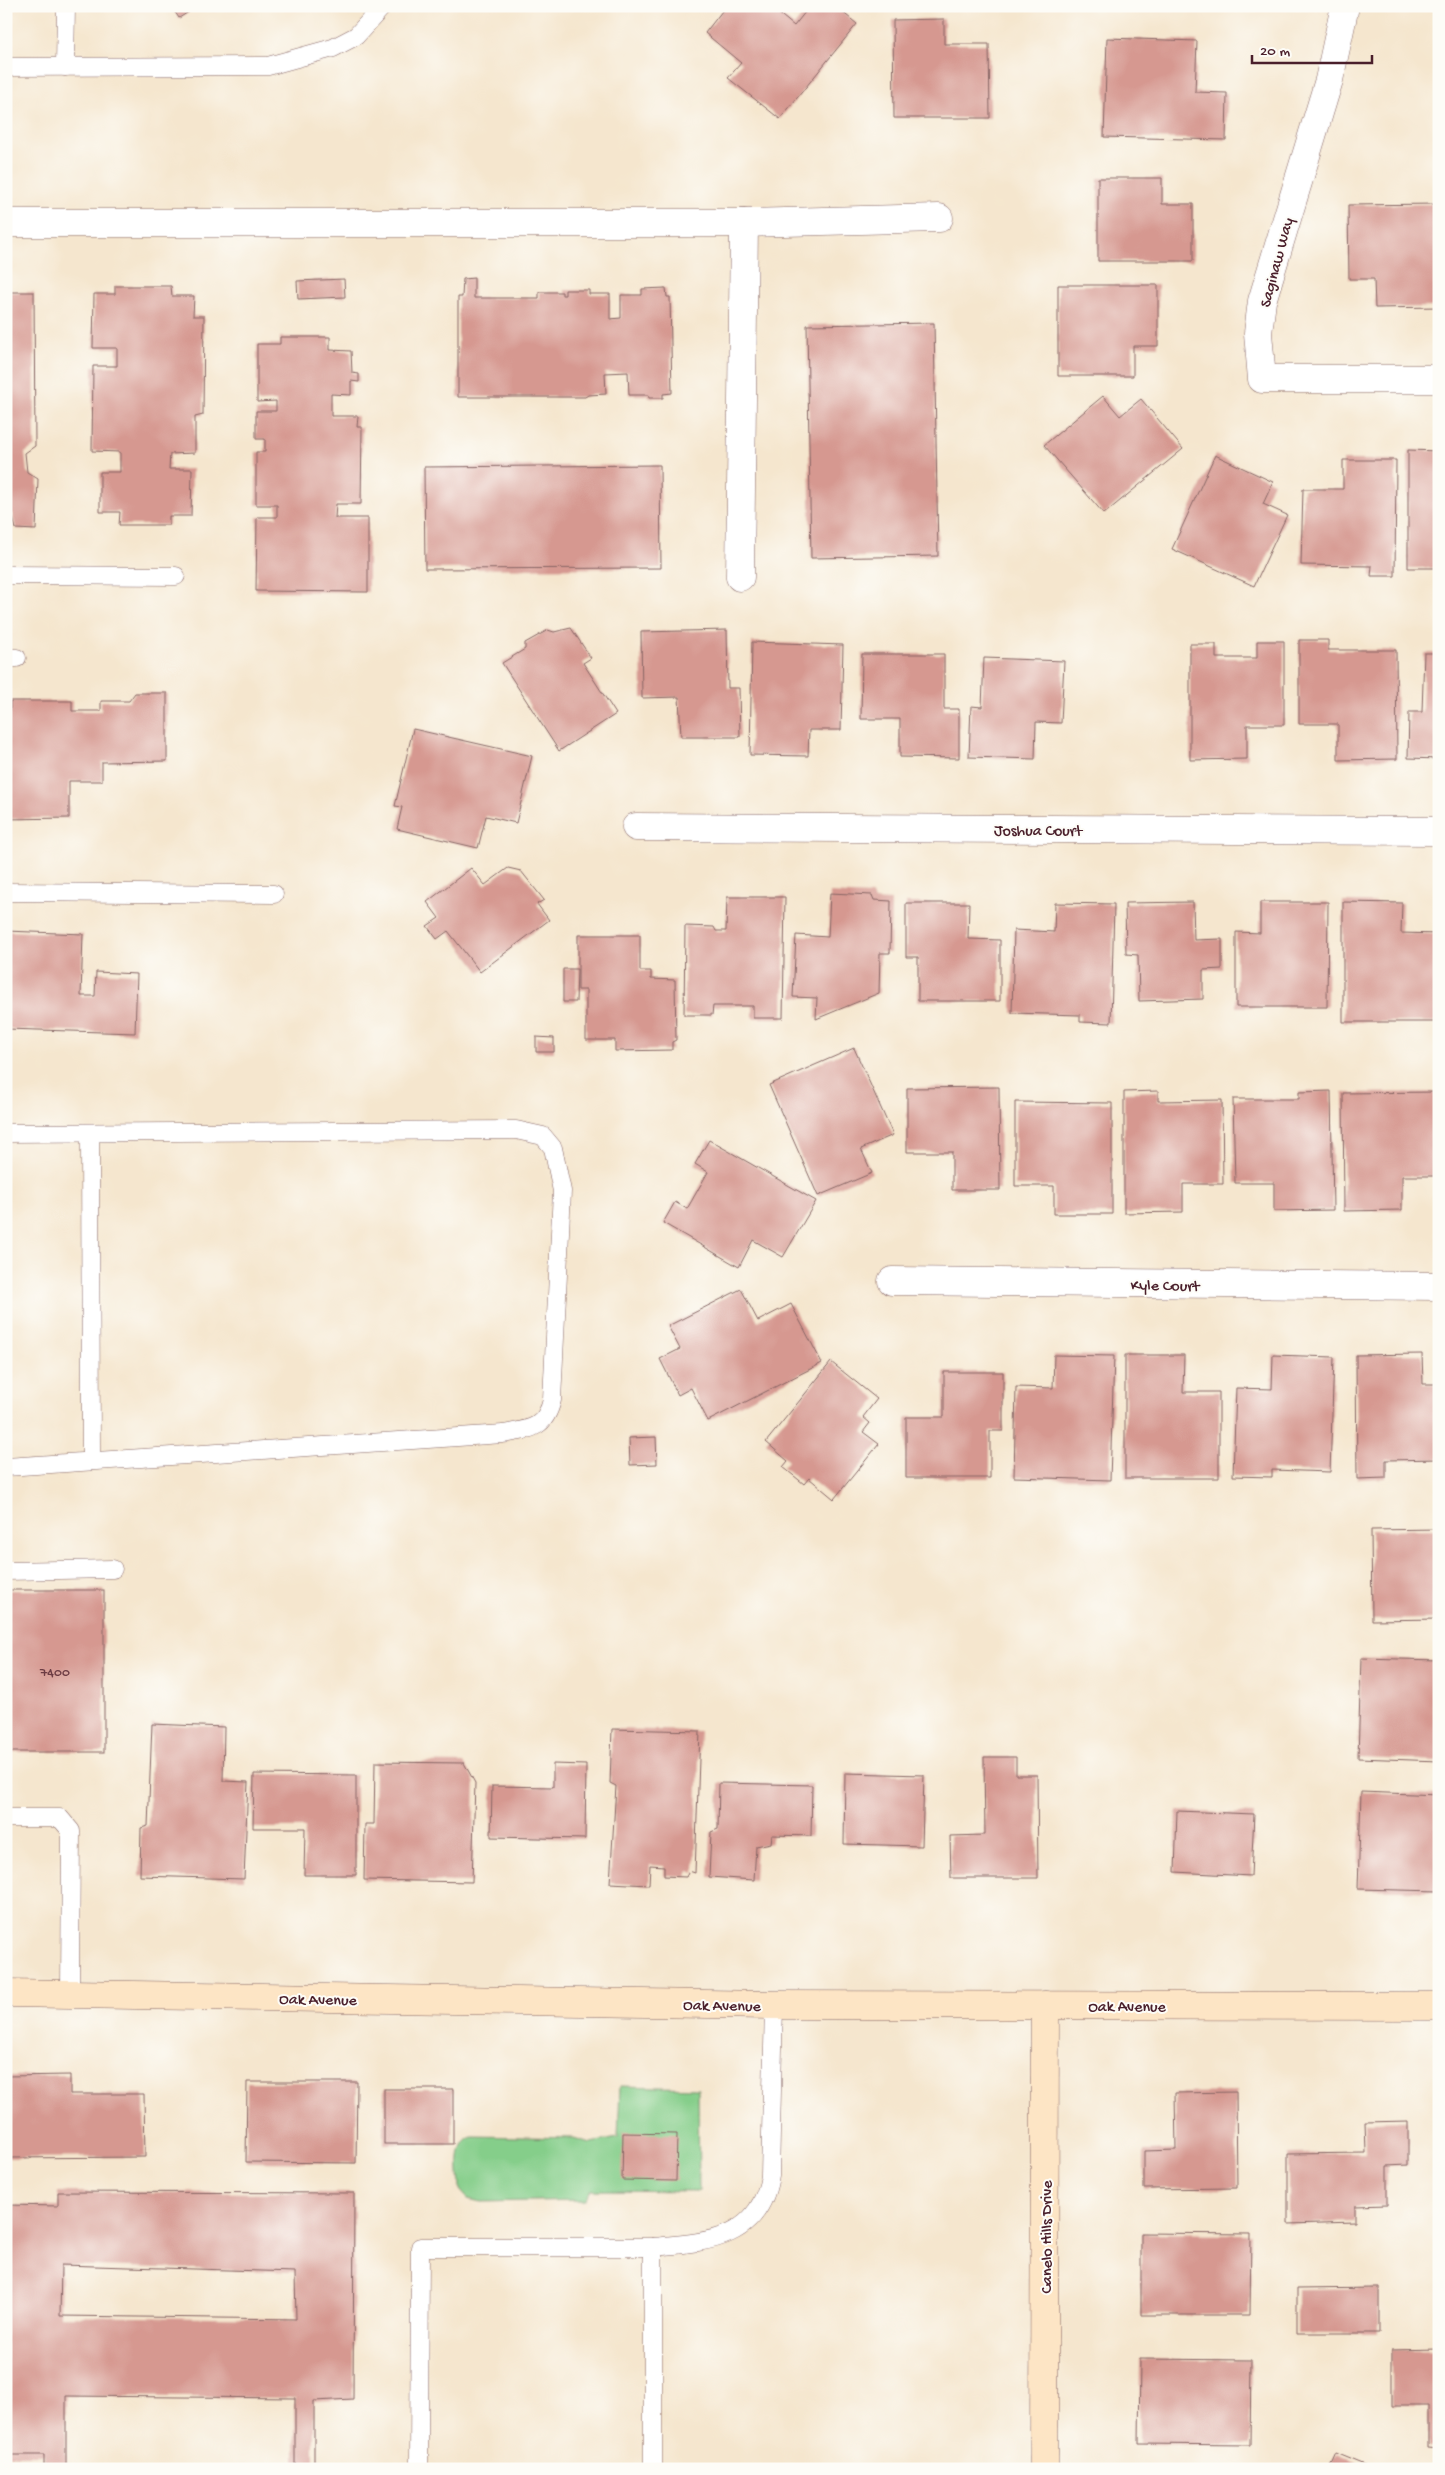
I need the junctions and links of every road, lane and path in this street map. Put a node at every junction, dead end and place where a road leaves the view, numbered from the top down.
1 (66, 6) edge
2 (383, 6) edge
3 (1344, 6) edge
4 (6, 67) edge
5 (65, 67) junction
6 (939, 218) dead end
7 (6, 223) edge
8 (744, 223) junction
9 (1439, 379) edge
10 (6, 575) edge
11 (176, 576) dead end
12 (740, 577) dead end
13 (636, 827) dead end
14 (1439, 831) edge
15 (6, 892) edge
16 (274, 894) dead end
17 (6, 1133) edge
18 (90, 1133) junction
19 (892, 1281) dead end
20 (1439, 1286) edge
21 (92, 1461) junction
22 (6, 1467) edge
23 (113, 1569) dead end
24 (6, 1571) edge
25 (6, 1818) edge
26 (6, 1993) edge
27 (70, 1994) junction
28 (774, 2005) junction
29 (1045, 2005) junction
30 (1439, 2006) edge
31 (653, 2248) junction
32 (419, 2469) edge
33 (654, 2469) edge
34 (1044, 2469) edge

1 - 5 lane
2 - 5 lane
3 - 9 street, Saginaw Way
4 - 5 lane
6 - 8 street
7 - 8 street
8 - 12 street
10 - 11 lane
13 - 14 street, Joshua Court
15 - 16 lane
17 - 18 lane
18 - 21 lane
18 - 21 lane
19 - 20 street, Kyle Court
21 - 22 lane
23 - 24 lane
25 - 27 lane
26 - 27 main road, Oak Avenue
27 - 28 main road, Oak Avenue
28 - 29 main road, Oak Avenue
28 - 31 lane
29 - 30 main road, Oak Avenue
29 - 34 main road, Canelo Hills Drive
31 - 32 lane
31 - 33 lane

